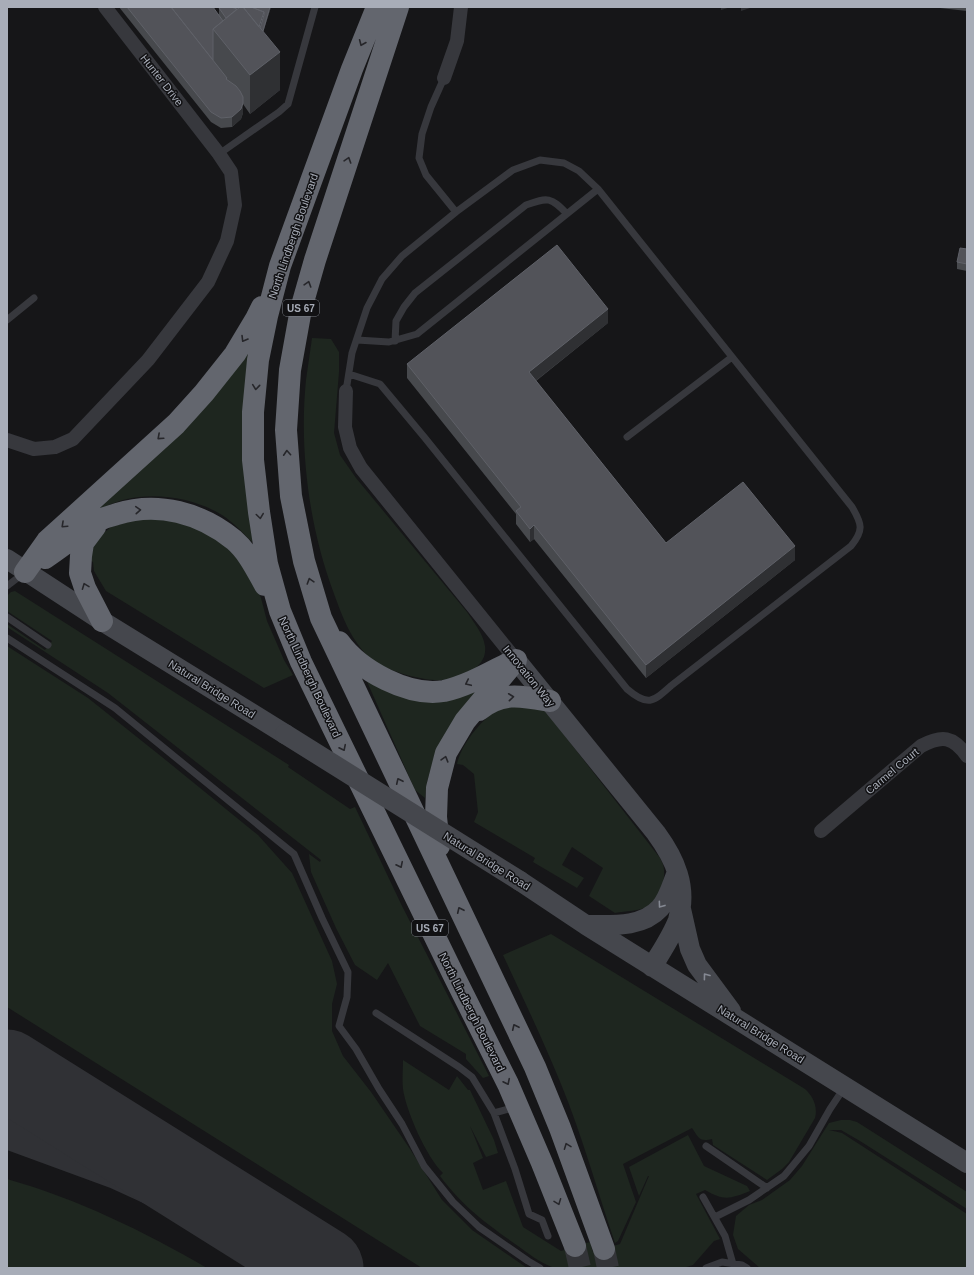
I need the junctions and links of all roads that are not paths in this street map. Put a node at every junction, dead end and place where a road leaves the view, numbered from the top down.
1 (105, 7) edge
2 (315, 7) edge
3 (377, 7) edge
4 (398, 7) edge
5 (461, 7) edge
6 (444, 78) joint
7 (219, 154) junction
8 (598, 189) junction
9 (456, 212) junction
10 (567, 214) junction
11 (280, 266) junction
12 (34, 298) dead end
13 (7, 320) edge
14 (358, 340) junction
15 (395, 341) junction
16 (732, 357) junction
17 (349, 374) junction
18 (346, 391) joint
19 (627, 437) dead end
20 (7, 440) edge
21 (101, 520) junction
22 (7, 559) edge
23 (26, 572) junction
24 (7, 586) edge
25 (280, 611) junction
26 (7, 617) edge
27 (321, 618) junction
28 (102, 621) junction
29 (7, 638) edge
30 (48, 645) dead end
31 (516, 660) junction
32 (550, 701) junction
33 (465, 721) junction
34 (967, 756) edge
35 (821, 831) dead end
36 (678, 870) junction
37 (446, 880) junction
38 (681, 906) junction
39 (586, 925) junction
40 (652, 967) junction
41 (376, 1013) dead end
42 (737, 1019) junction
43 (845, 1086) junction
44 (518, 1106) junction
45 (494, 1114) junction
46 (706, 1146) dead end
47 (967, 1163) edge
48 (766, 1188) junction
49 (703, 1198) dead end
50 (714, 1217) junction
51 (548, 1236) dead end
52 (575, 1246) tunnel mouth
53 (604, 1249) tunnel mouth
54 (733, 1264) junction
55 (540, 1268) edge
56 (706, 1268) edge
57 (747, 1268) edge

1 - 7 street, Hunter Drive
2 - 7 lane
3 -> 11 highway, North Lindbergh Boulevard / US 67
27 -> 4 highway, US 67
5 - 6 street
6 - 9 lane
7 - 20 street, Hunter Drive
8 - 9 lane
8 - 10 lane
8 - 16 lane
9 - 14 lane
10 - 15 lane
10 - 15 lane
11 -> 23 highway
11 -> 25 highway, North Lindbergh Boulevard / US 67
12 - 13 lane
14 - 15 lane
14 - 17 lane
16 - 17 lane
16 - 19 lane
17 - 18 lane
18 - 31 street, Innovation Way
21 - 23 highway
21 -> 25 highway
28 -> 21 highway
22 - 23 main road, Natural Bridge Road
23 - 24 lane
23 - 28 main road, Natural Bridge Road
25 -> 44 highway, North Lindbergh Boulevard / US 67
26 - 30 lane
31 -> 27 highway
37 -> 27 highway, US 67
28 - 39 main road, Natural Bridge Road, bridge
29 - 55 lane
31 - 32 main road, Innovation Way
31 - 33 highway
33 -> 32 highway
32 - 36 main road, Innovation Way
37 -> 33 highway
34 - 35 street, Carmel Court
36 - 38 main road, Innovation Way
36 -> 39 main road
53 -> 37 highway, US 67
38 - 40 main road, Innovation Way
42 -> 38 main road
39 - 40 main road, Natural Bridge Road
40 - 42 main road, Natural Bridge Road
41 - 45 lane
42 - 43 main road, Natural Bridge Road
43 - 47 main road, Natural Bridge Road
43 - 48 lane
44 - 45 lane
44 -> 52 highway, North Lindbergh Boulevard / US 67
45 - 51 lane
46 - 48 lane
48 - 50 lane
49 - 50 lane
50 - 54 lane
54 - 56 lane
54 - 57 lane

